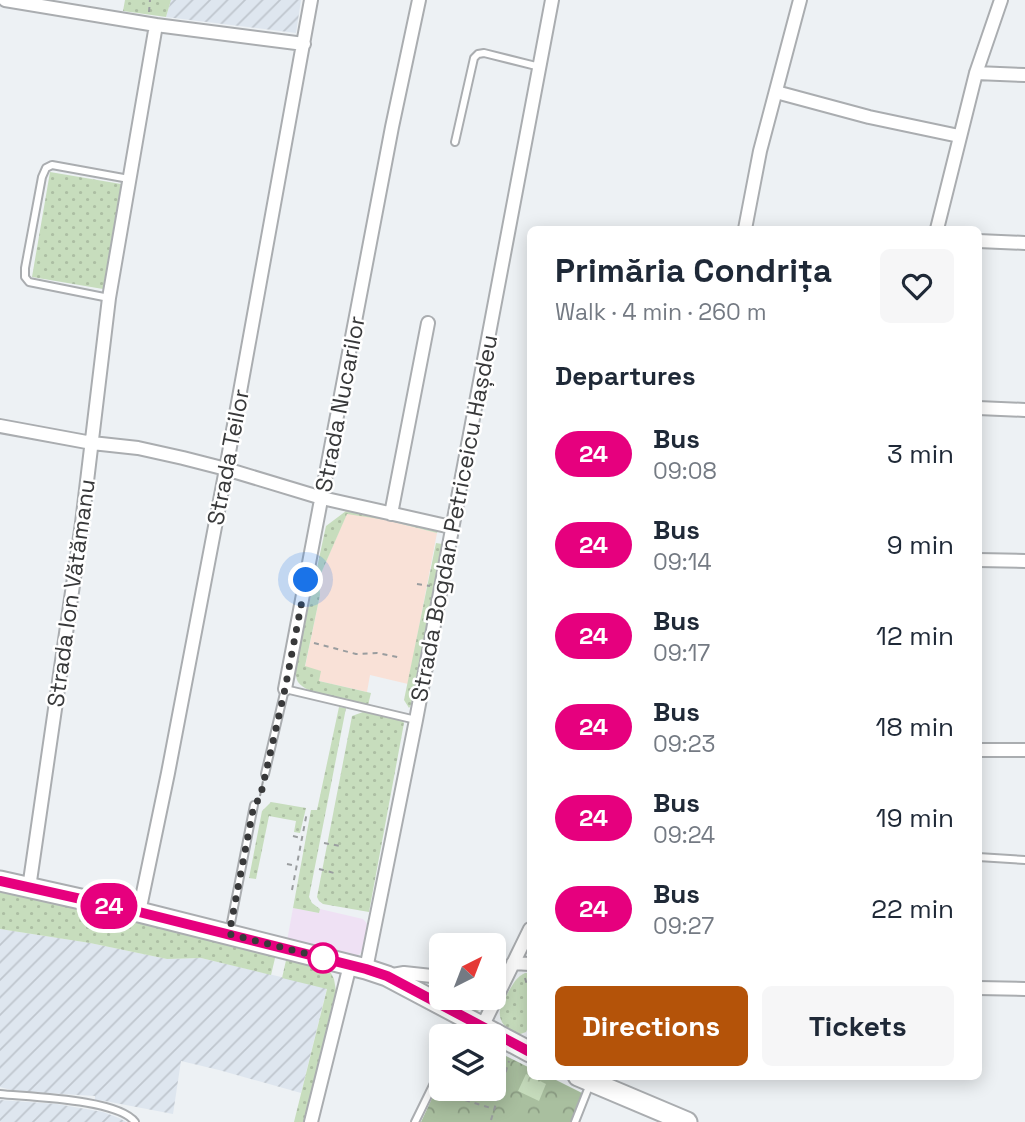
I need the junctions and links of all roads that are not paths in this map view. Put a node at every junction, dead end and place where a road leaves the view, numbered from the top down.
1 (5, 0) edge
2 (311, 0) edge
3 (419, 0) edge
4 (552, 0) edge
5 (800, 0) edge
6 (1001, 0) edge
7 (156, 25) junction
8 (304, 44) junction
9 (541, 67) junction
10 (976, 73) junction
11 (1025, 75) edge
12 (776, 92) junction
13 (959, 136) junction
14 (455, 142) dead end
15 (129, 179) junction
16 (746, 226) edge
17 (938, 226) edge
18 (982, 241) edge
19 (1025, 243) edge
20 (109, 298) junction
21 (428, 323) dead end
22 (982, 408) edge
23 (1025, 410) edge
24 (0, 426) edge
25 (92, 443) junction
26 (226, 469) junction
27 (322, 498) junction
28 (391, 514) junction
29 (451, 527) junction
30 (982, 560) edge
31 (1025, 561) edge
32 (285, 689) junction
33 (416, 720) junction
34 (982, 750) edge
35 (1025, 750) edge
36 (265, 774) road end
37 (254, 805) road end
38 (982, 857) edge
39 (1025, 860) edge
40 (0, 881) edge
41 (29, 888) junction
42 (139, 912) junction
43 (229, 934) junction
44 (527, 935) edge
45 (513, 962) junction
46 (527, 964) edge
47 (358, 967) junction
48 (506, 970) edge
49 (387, 976) junction
50 (429, 976) edge
51 (982, 988) edge
52 (1025, 989) edge
53 (463, 1024) edge
54 (584, 1080) edge
55 (586, 1080) edge
56 (429, 1093) edge
57 (0, 1094) edge
58 (677, 1120) edge
59 (135, 1122) edge
60 (311, 1122) edge
61 (415, 1122) edge
62 (575, 1122) edge

1 - 7 street
2 - 8 street, Strada Teilor
3 - 27 street, Strada Nucarilor
4 - 9 street, Strada Bogdan Petriceicu Hașdeu
5 - 12 street
6 - 10 street
7 - 8 street
7 - 15 street, Strada Ion Vătămanu
8 - 26 street, Strada Teilor
9 - 14 lane
9 - 29 street, Strada Bogdan Petriceicu Hașdeu
10 - 11 street
10 - 13 street
12 - 13 street
12 - 16 street
13 - 17 street
15 - 20 street, Strada Ion Vătămanu
15 - 20 lane
18 - 19 street
20 - 25 street, Strada Ion Vătămanu
21 - 28 street
22 - 23 street
24 - 25 street
25 - 26 street
25 - 41 street, Strada Ion Vătămanu
26 - 27 street
26 - 42 street, Strada Teilor
27 - 28 street
27 - 32 street, Strada Nucarilor
28 - 29 street
29 - 33 street, Strada Bogdan Petriceicu Hașdeu
30 - 31 street
32 - 33 lane
32 - 36 lane, Strada Nucarilor
33 - 47 street, Strada Bogdan Petriceicu Hașdeu
34 - 35 street
37 - 43 lane
38 - 39 lane
40 - 41 street
41 - 42 street
42 - 43 street
43 - 47 street
44 - 45 street
45 - 46 street
45 - 48 street
47 - 49 street
47 - 60 street, Strada Bogdan Petriceicu Hașdeu
49 - 50 street
49 - 53 street
51 - 52 street
54 - 62 lane
55 - 58 street
56 - 61 lane
57 - 59 lane

